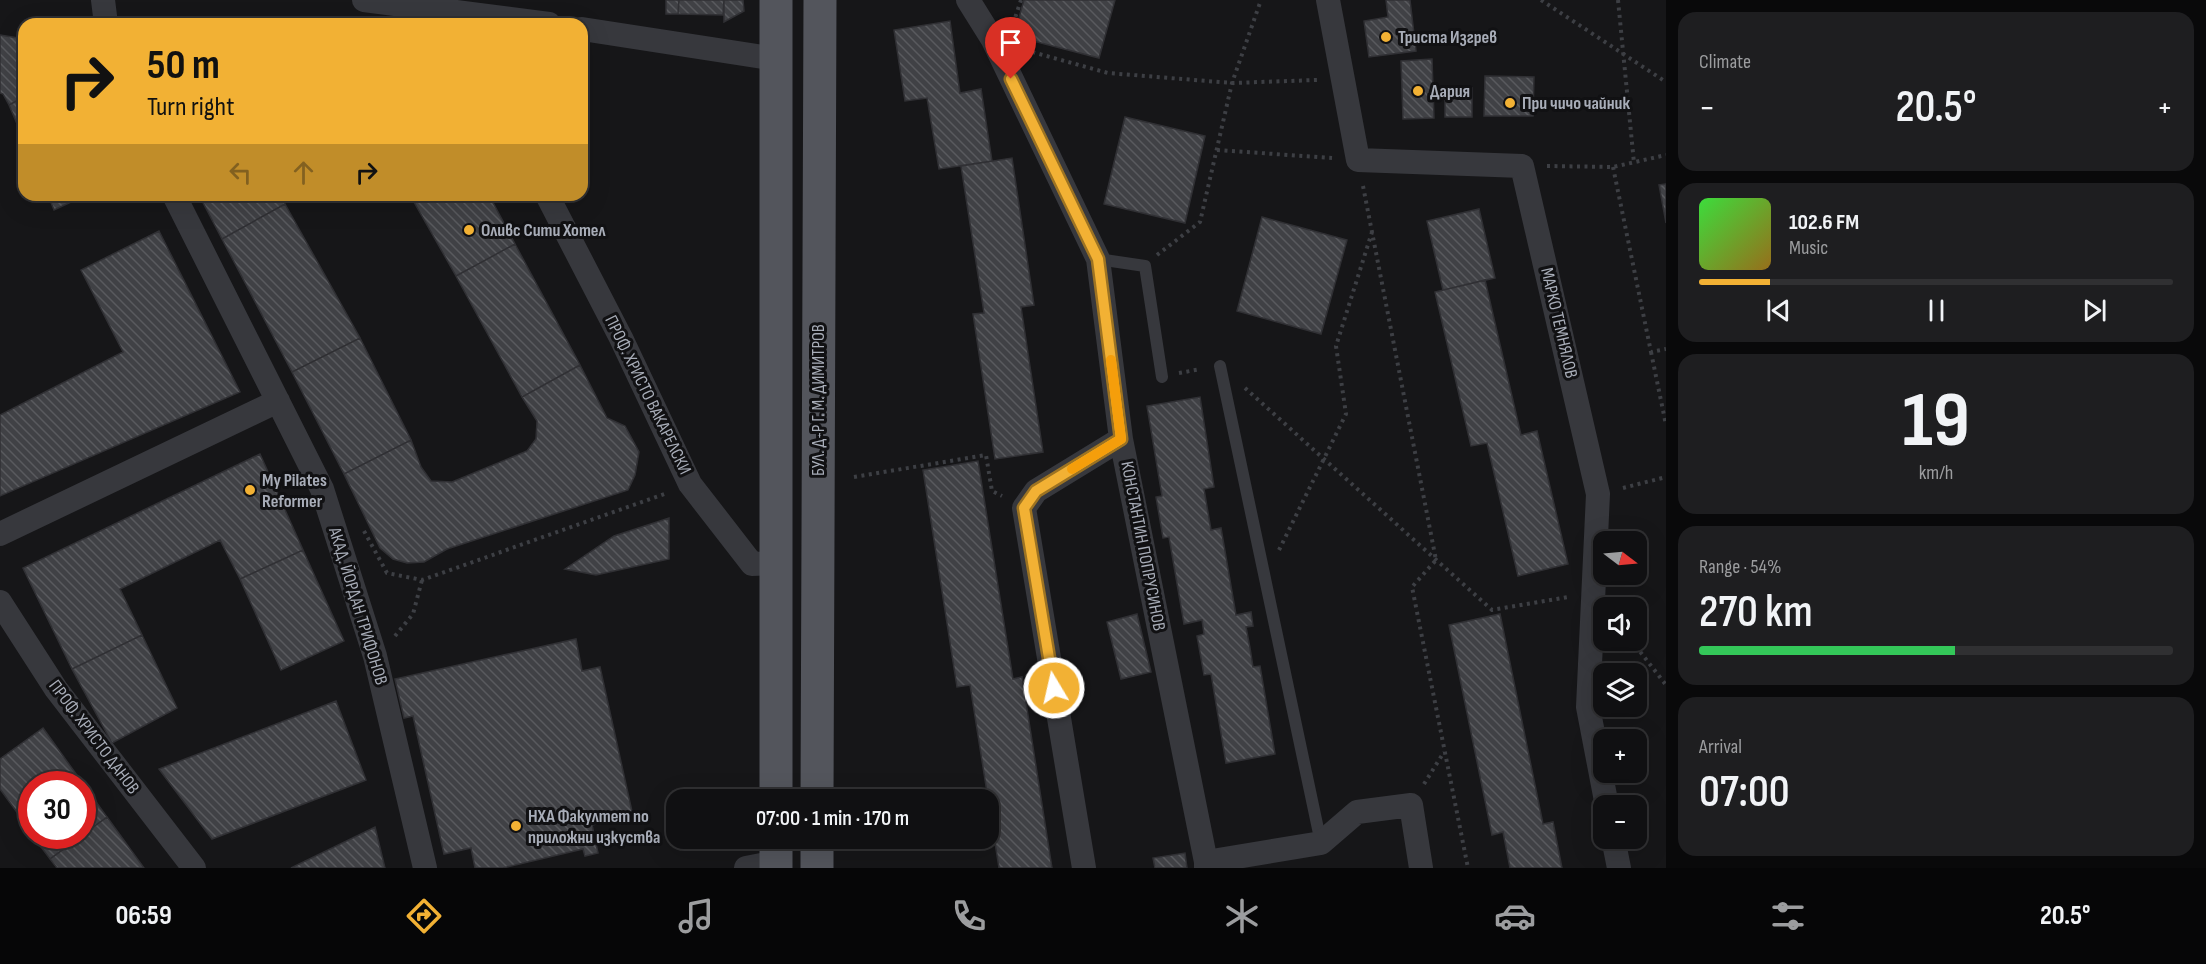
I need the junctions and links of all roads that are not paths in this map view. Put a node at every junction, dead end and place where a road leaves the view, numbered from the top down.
1 (103, 0) edge
2 (364, 0) edge
3 (776, 0) edge
4 (820, 0) edge
5 (968, 0) edge
6 (1328, 0) edge
7 (105, 18) edge
8 (499, 18) edge
9 (588, 30) edge
10 (776, 59) junction
11 (177, 201) edge
12 (550, 201) edge
13 (1098, 259) junction
14 (1220, 366) road end
15 (1162, 376) road end
16 (278, 401) junction
17 (1121, 439) junction
18 (0, 534) edge
19 (776, 563) junction
20 (0, 602) edge
21 (776, 789) edge
22 (818, 789) edge
23 (1605, 795) edge
24 (1321, 843) junction
25 (817, 849) edge
26 (1615, 849) edge
27 (1206, 865) edge
28 (194, 868) edge
29 (424, 868) edge
30 (817, 868) edge
31 (1084, 868) edge
32 (1421, 868) edge
33 (1619, 868) edge

1 - 7 street
2 - 8 street
3 - 10 main road
4 - 22 main road, БУЛ. Д-Р Г. М. ДИМИТРОВ
5 - 13 street, КОНСТАНТИН ПОПРУСИНОВ
6 - 23 street, МАРКО ТЕМНЯЛОВ
9 - 10 street
10 - 19 main road
11 - 16 street, АКАД. ЙОРДАН ТРИФОНОВ
12 - 19 street, ПРОФ. ХРИСТО ВАКАРЕЛСКИ
13 - 15 lane
13 - 17 street, КОНСТАНТИН ПОПРУСИНОВ
14 - 24 lane
16 - 18 street
16 - 29 street, АКАД. ЙОРДАН ТРИФОНОВ
17 - 27 street, КОНСТАНТИН ПОПРУСИНОВ
17 - 31 street
19 - 21 main road
20 - 28 street, ПРОФ. ХРИСТО ДАНОВ
24 - 27 street
24 - 32 street
25 - 30 main road
26 - 33 street

